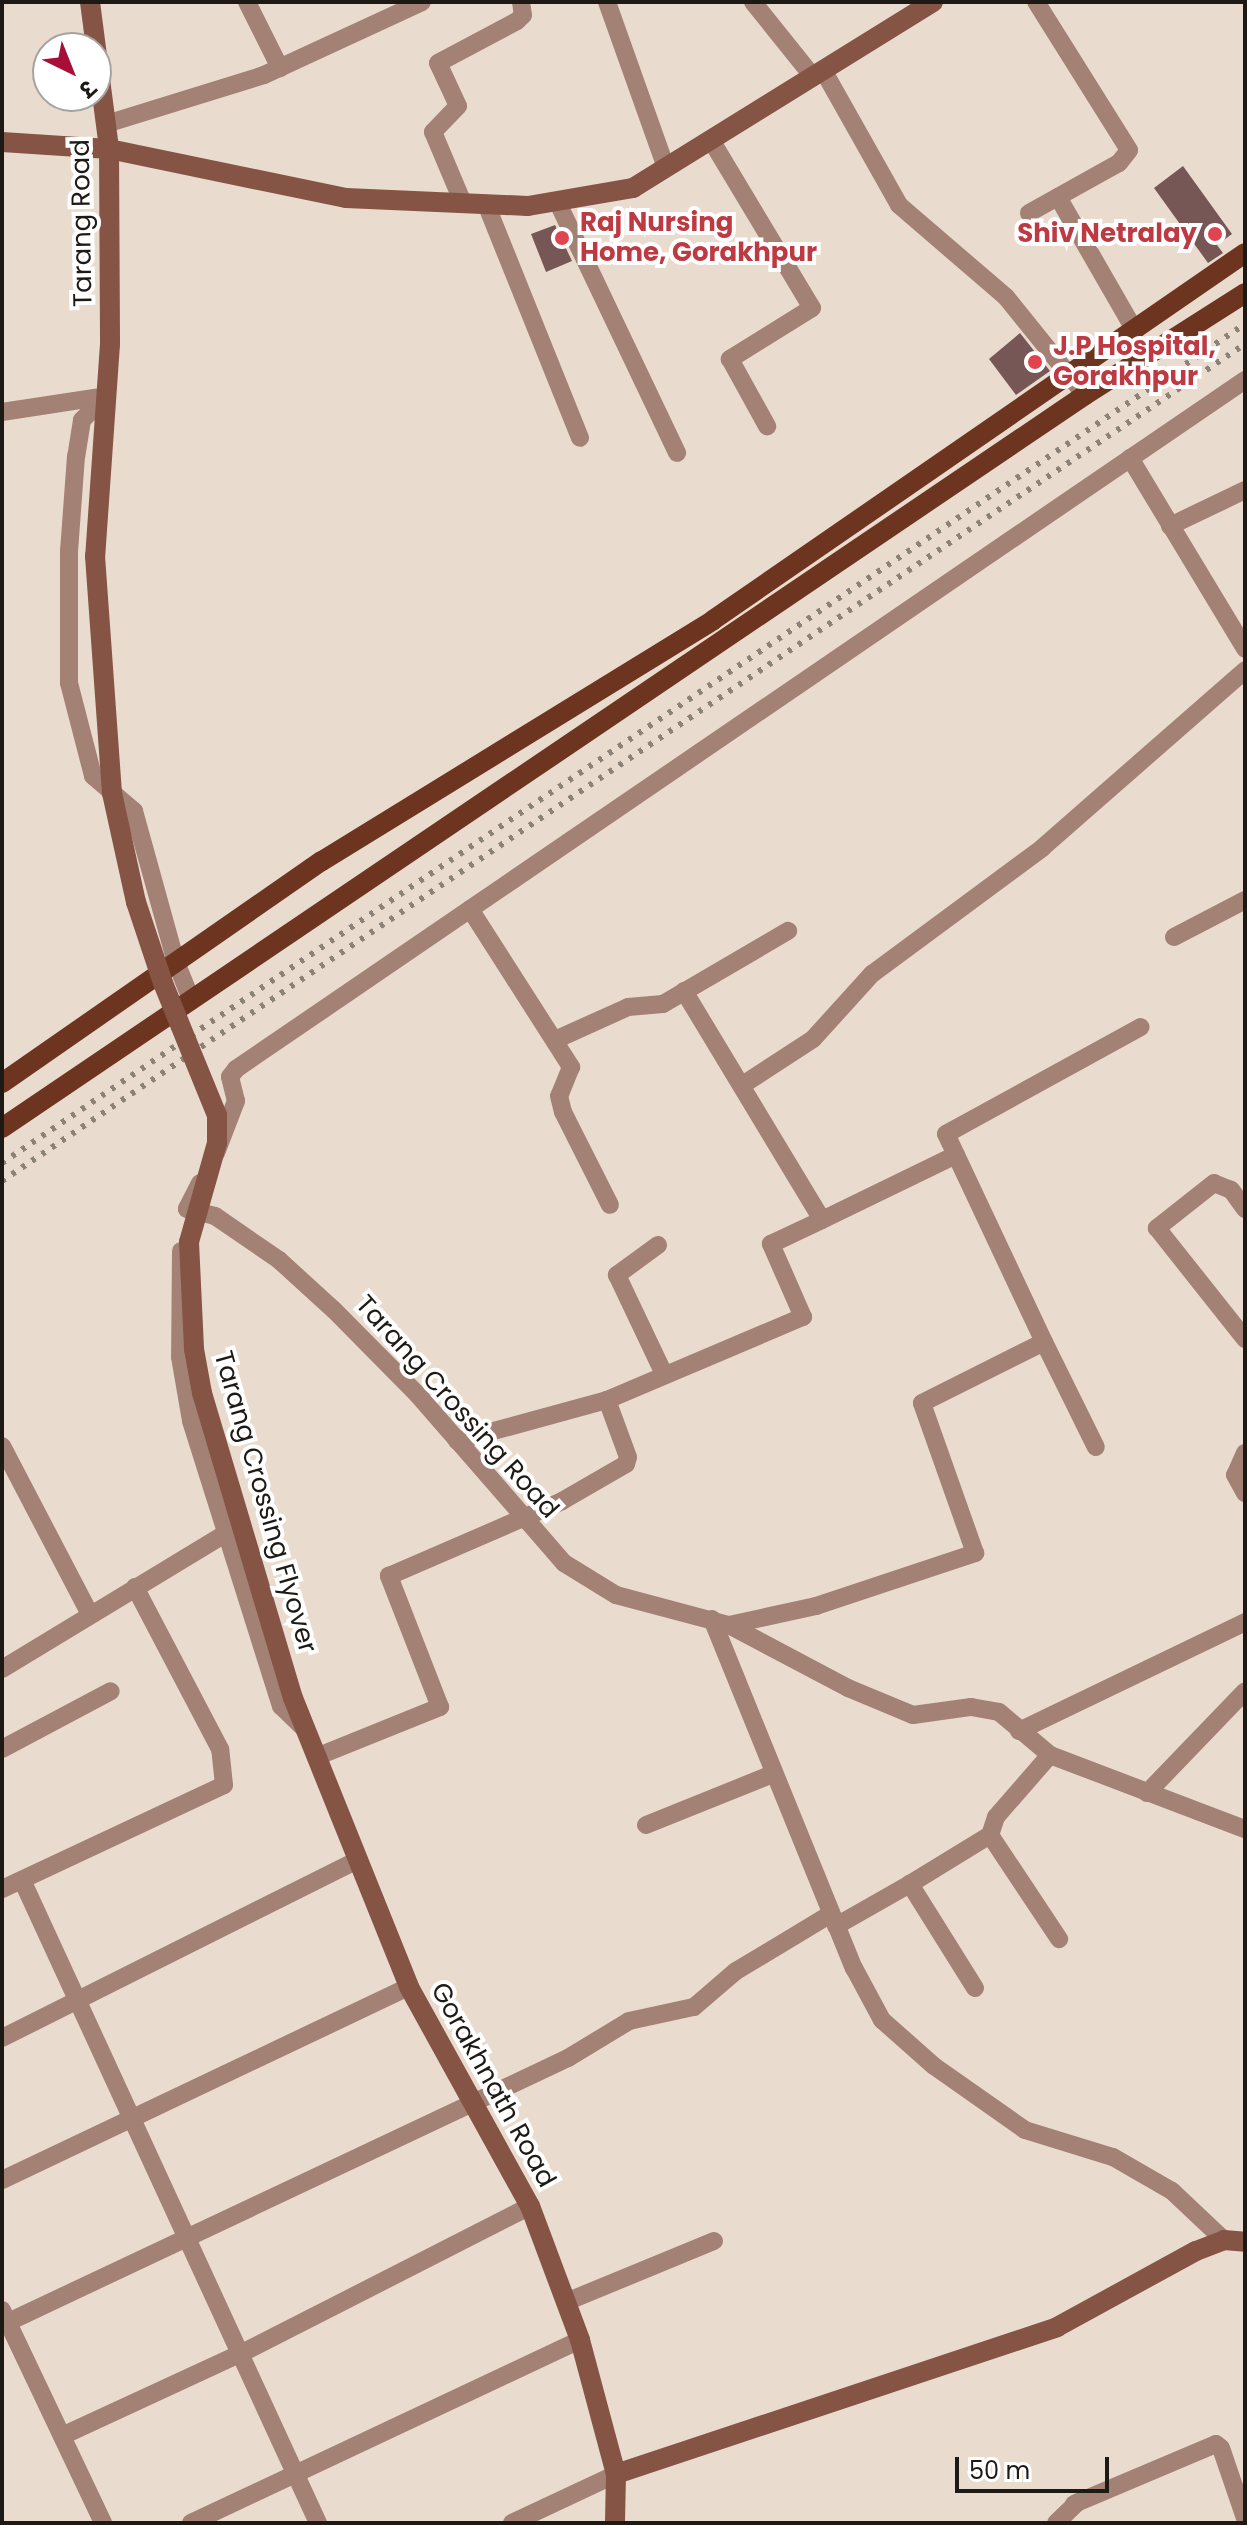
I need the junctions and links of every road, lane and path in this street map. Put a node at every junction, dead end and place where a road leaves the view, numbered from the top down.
1 (90, 2) edge
2 (247, 2) edge
3 (422, 2) edge
4 (521, 2) edge
5 (607, 2) edge
6 (753, 2) edge
7 (933, 2) edge
8 (1036, 2) edge
9 (280, 68) junction
10 (818, 74) junction
11 (106, 124) junction
12 (711, 140) junction
13 (2, 142) edge
14 (109, 149) junction
15 (666, 168) junction
16 (1058, 197) junction
17 (557, 201) junction
18 (463, 203) junction
19 (486, 204) junction
20 (1029, 213) dead end
21 (1245, 253) edge
22 (1245, 293) edge
23 (1135, 331) junction
24 (1069, 376) junction
25 (1245, 380) edge
26 (1085, 395) junction
27 (106, 396) junction
28 (2, 412) edge
29 (767, 426) dead end
30 (580, 438) dead end
31 (677, 453) dead end
32 (1130, 458) junction
33 (1245, 490) edge
34 (1170, 526) junction
35 (1245, 649) edge
36 (1245, 670) edge
37 (1245, 900) edge
38 (470, 909) junction
39 (788, 931) dead end
40 (1174, 937) dead end
41 (176, 962) junction
42 (684, 991) junction
43 (190, 996) junction
44 (1141, 1027) dead end
45 (555, 1040) junction
46 (2, 1083) edge
47 (744, 1084) junction
48 (2, 1128) edge
49 (956, 1155) junction
50 (610, 1205) dead end
51 (187, 1209) junction
52 (1245, 1209) edge
53 (822, 1220) junction
54 (658, 1245) dead end
55 (1245, 1339) edge
56 (1044, 1342) junction
57 (664, 1374) junction
58 (607, 1400) junction
59 (457, 1441) junction
60 (2, 1446) edge
61 (1096, 1447) dead end
62 (1245, 1453) edge
63 (1245, 1493) edge
64 (523, 1518) junction
65 (225, 1534) junction
66 (135, 1587) junction
67 (90, 1614) junction
68 (720, 1622) junction
69 (1245, 1622) edge
70 (2, 1669) edge
71 (111, 1691) dead end
72 (1245, 1691) edge
73 (305, 1729) junction
74 (1019, 1731) junction
75 (2, 1749) edge
76 (1050, 1755) junction
77 (316, 1757) junction
78 (773, 1774) junction
79 (1147, 1793) junction
80 (646, 1825) dead end
81 (1245, 1829) edge
82 (990, 1835) junction
83 (356, 1861) junction
84 (22, 1880) junction
85 (910, 1884) junction
86 (2, 1889) edge
87 (834, 1920) junction
88 (1059, 1939) dead end
89 (409, 1987) junction
90 (975, 1988) dead end
91 (78, 2000) junction
92 (2, 2038) edge
93 (476, 2102) junction
94 (133, 2117) junction
95 (2, 2180) edge
96 (530, 2206) junction
97 (190, 2236) junction
98 (1224, 2240) junction
99 (714, 2241) dead end
100 (1245, 2242) edge
101 (566, 2302) junction
102 (4, 2319) edge
103 (580, 2340) junction
104 (242, 2353) junction
105 (62, 2436) junction
106 (296, 2474) junction
107 (616, 2474) junction
108 (1245, 2518) edge
109 (103, 2523) edge
110 (191, 2523) edge
111 (318, 2523) edge
112 (512, 2523) edge
113 (615, 2523) edge
114 (1056, 2523) edge

1 - 11 main road, Tarang Road
2 - 9 street
3 - 9 street
4 - 18 street
5 - 15 street
6 - 10 street
7 - 10 main road
8 - 16 street
9 - 11 street
10 - 12 main road
10 - 24 street
11 - 14 main road, Tarang Road
12 - 15 main road
12 - 29 street
13 - 14 main road
14 - 18 main road
14 - 27 main road, Tarang Road
15 - 17 main road
16 - 20 street
16 - 23 street
17 - 19 main road
17 - 31 street
18 - 19 main road
19 - 30 street
21 - 23 main road
22 - 26 main road
23 - 24 main road
24 - 26 street
24 - 41 main road
25 - 32 street
26 - 43 main road
27 - 28 street
27 - 41 street
27 - 73 main road, Tarang Crossing Flyover, bridge
32 - 34 street
32 - 38 street
33 - 34 street
34 - 35 street
36 - 47 street
37 - 40 street
38 - 45 street
38 - 51 street
39 - 42 street
41 - 43 street
41 - 46 main road
42 - 45 street
42 - 47 street
43 - 48 main road
44 - 49 street
45 - 50 street
47 - 53 street
49 - 53 street
49 - 56 street
51 - 59 street, Tarang Crossing Road
51 - 65 street
52 - 55 street
53 - 57 street
54 - 57 street
56 - 61 street
56 - 68 street
57 - 58 street
58 - 59 street
58 - 64 street
59 - 64 street, Tarang Crossing Road
60 - 67 street
62 - 63 street
64 - 68 street, Tarang Crossing Road
64 - 77 street
65 - 66 street
65 - 73 street
66 - 67 street
66 - 84 street
67 - 70 street
68 - 74 street
68 - 78 street
69 - 74 street
71 - 75 street
72 - 79 street
73 - 77 main road, Gorakhnath Road
74 - 76 street
76 - 79 street
76 - 82 street
77 - 83 main road, Gorakhnath Road
78 - 80 street
78 - 87 street
79 - 81 street
82 - 85 street
82 - 88 street
83 - 89 main road, Gorakhnath Road
83 - 91 street
84 - 86 street
84 - 91 street
85 - 87 street
85 - 90 street
87 - 93 street
87 - 98 street
89 - 93 main road, Gorakhnath Road
89 - 94 street
91 - 92 street
91 - 94 street
93 - 96 main road, Gorakhnath Road
93 - 97 street
94 - 95 street
94 - 97 street
96 - 101 main road, Gorakhnath Road
96 - 104 street
97 - 102 street
97 - 104 street
98 - 100 main road
98 - 107 main road
99 - 101 street
101 - 103 main road, Gorakhnath Road
102 - 105 street
103 - 106 street
103 - 107 main road, Gorakhnath Road
104 - 105 street
104 - 106 street
105 - 109 street
106 - 110 street
106 - 111 street
107 - 112 street
107 - 113 main road, Gorakhnath Road
108 - 114 street

